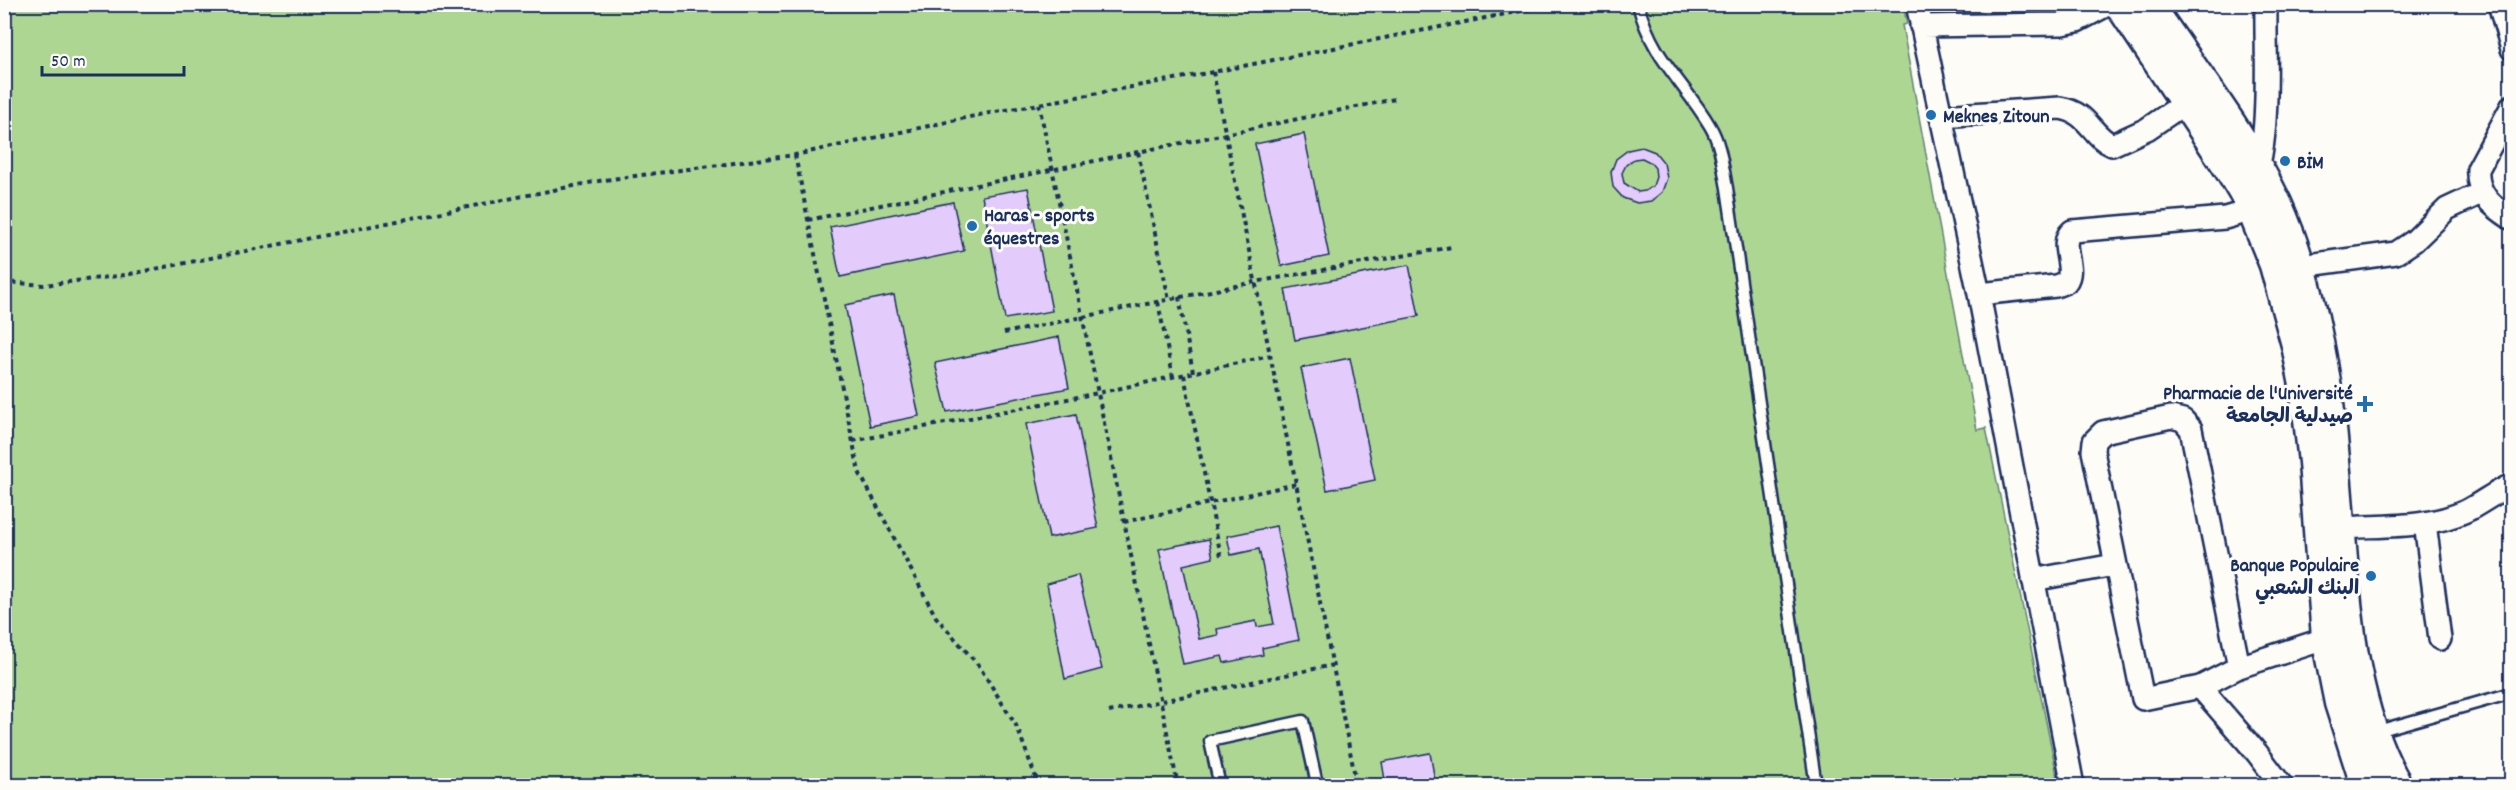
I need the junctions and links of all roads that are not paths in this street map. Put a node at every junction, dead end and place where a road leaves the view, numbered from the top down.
1 (1638, 4) edge
2 (1917, 4) edge
3 (2109, 4) edge
4 (2119, 4) edge
5 (2150, 4) edge
6 (2266, 4) edge
7 (2499, 4) edge
8 (1921, 26) junction
9 (2511, 49) edge
10 (2185, 103) junction
11 (2511, 106) edge
12 (1941, 116) junction
13 (2506, 126) edge
14 (2259, 170) junction
15 (2481, 193) junction
16 (2248, 201) junction
17 (2511, 219) edge
18 (2301, 266) junction
19 (1979, 294) junction
20 (2511, 486) edge
21 (2425, 523) junction
22 (2341, 528) junction
23 (2114, 565) junction
24 (2033, 580) junction
25 (2338, 635) junction
26 (2440, 639) dead end
27 (2239, 667) junction
28 (2199, 687) junction
29 (2511, 693) edge
30 (2374, 732) junction
31 (2373, 779) edge
32 (1220, 786) edge
33 (1308, 786) edge
34 (1816, 786) edge
35 (2073, 786) edge
36 (2282, 786) edge

1 - 34 lane
2 - 8 street
3 - 8 street
4 - 10 main road
5 - 14 main road
6 - 14 street
7 - 9 street
8 - 12 street
10 - 12 street
10 - 16 main road
11 - 13 street
12 - 19 street
13 - 15 street
14 - 16 street
14 - 18 main road
15 - 17 street
15 - 18 street
16 - 19 street
16 - 25 main road
18 - 22 main road
19 - 24 street
20 - 21 street
21 - 22 street
21 - 26 street
22 - 25 main road
23 - 24 street
23 - 27 street
23 - 28 street
24 - 35 street
25 - 27 street
25 - 30 main road
25 - 31 main road
27 - 28 street
28 - 36 street
29 - 30 lane
30 - 31 main road
32 - 33 lane

